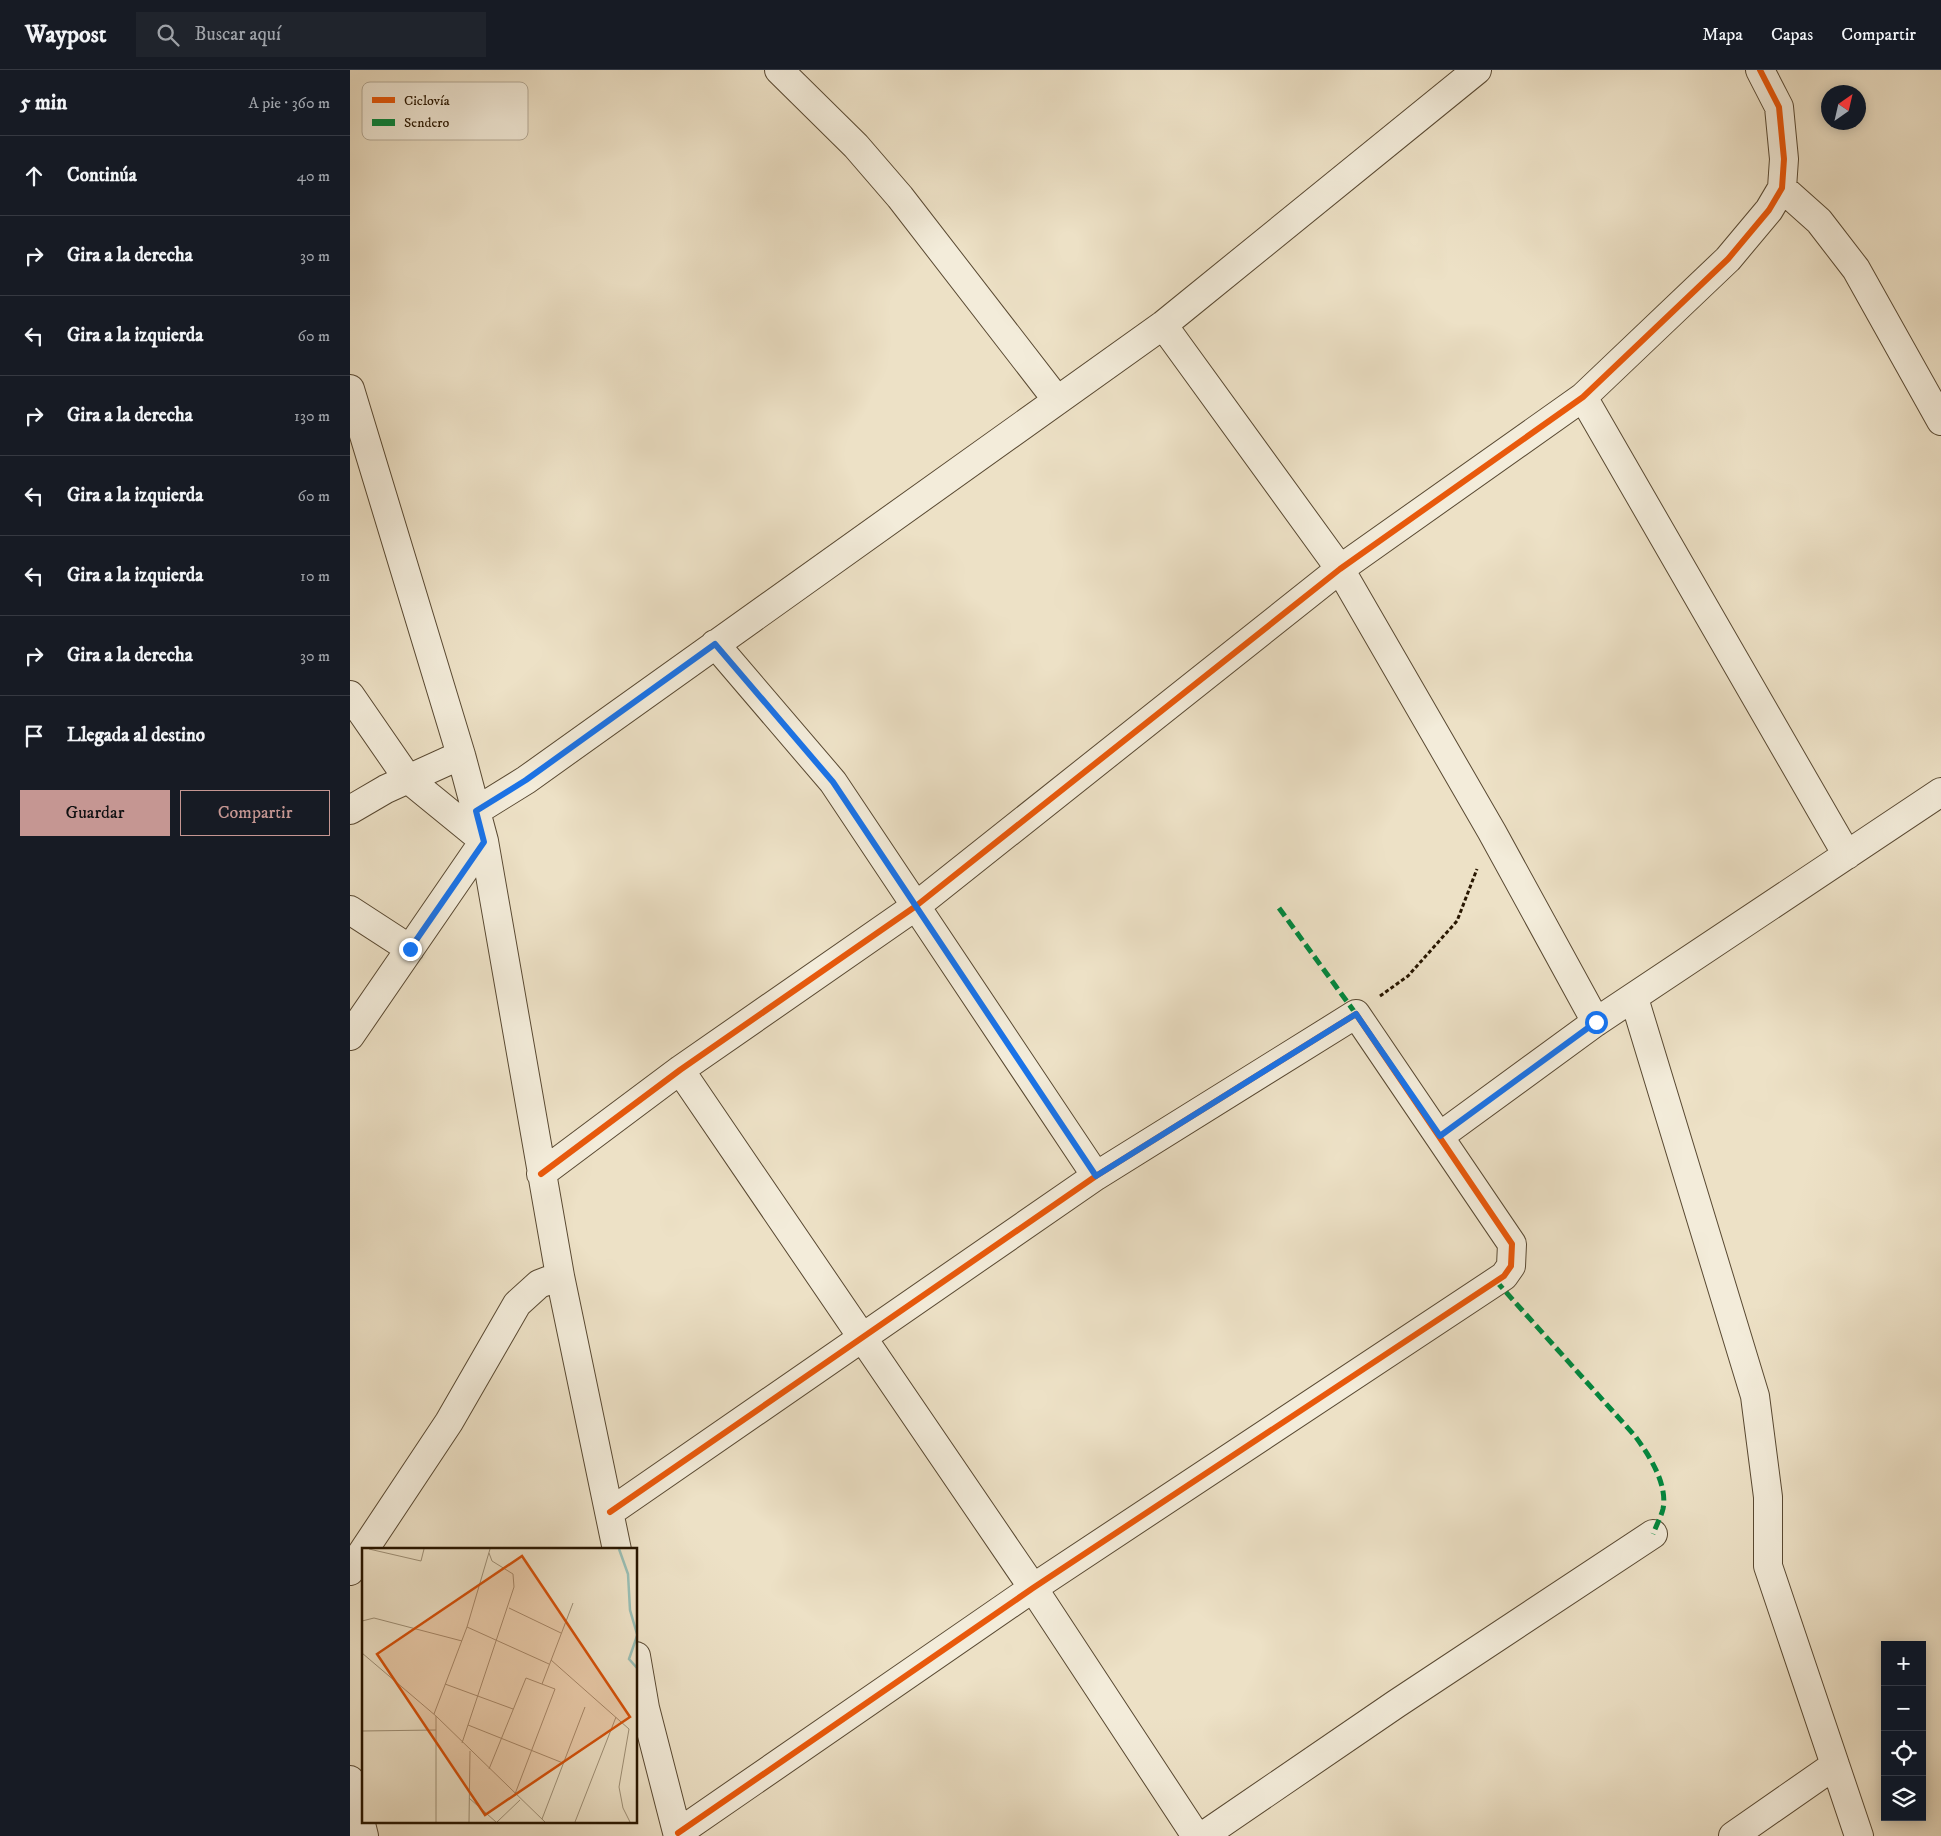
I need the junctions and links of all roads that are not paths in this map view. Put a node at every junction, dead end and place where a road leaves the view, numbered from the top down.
1 (779, 70) edge
2 (1476, 70) edge
3 (1760, 70) edge
4 (1782, 188) junction
5 (1163, 325) junction
6 (350, 389) edge
7 (1583, 397) junction
8 (1057, 400) junction
9 (1941, 421) edge
10 (1340, 569) junction
11 (715, 644) junction
12 (350, 695) edge
13 (461, 755) junction
14 (408, 779) junction
15 (1941, 792) edge
16 (350, 810) edge
17 (476, 811) junction
18 (484, 842) junction
19 (1847, 855) junction
20 (916, 906) junction
21 (350, 910) edge
22 (410, 949) junction
23 (1634, 998) junction
24 (1596, 1022) junction
25 (350, 1036) edge
26 (680, 1070) junction
27 (1440, 1136) junction
28 (541, 1174) junction
29 (1096, 1176) junction
30 (560, 1276) junction
31 (863, 1337) junction
32 (610, 1512) junction
33 (1653, 1534) dead end
34 (365, 1548) edge
35 (617, 1548) edge
36 (362, 1553) edge
37 (350, 1570) edge
38 (1033, 1588) junction
39 (638, 1666) edge
40 (1836, 1765) junction
41 (350, 1780) edge
42 (678, 1834) edge
43 (364, 1836) edge
44 (1196, 1836) edge
45 (1203, 1836) edge
46 (1733, 1836) edge
47 (1860, 1836) edge

1 - 8 street
2 - 5 street
3 - 4 street
4 - 7 street
4 - 9 street
5 - 8 street
5 - 10 street
6 - 13 street
7 - 10 street
7 - 19 street
8 - 11 street
10 - 20 street
10 - 24 street
11 - 17 street
11 - 20 street
12 - 14 street
13 - 14 street
13 - 17 street
14 - 16 street
14 - 18 street
15 - 19 street
17 - 18 street
18 - 22 street
18 - 28 street
19 - 23 street
20 - 26 street
20 - 29 street
21 - 22 street
22 - 25 street
23 - 24 street
23 - 40 street
24 - 27 street
26 - 28 street
26 - 31 street
27 - 29 street
27 - 38 street
28 - 30 street
29 - 31 street
30 - 32 street
30 - 34 street
31 - 32 street
31 - 38 street
32 - 35 street
33 - 45 street
36 - 37 street
38 - 42 street
38 - 44 street
39 - 42 street
40 - 46 street
40 - 47 street
41 - 43 street

